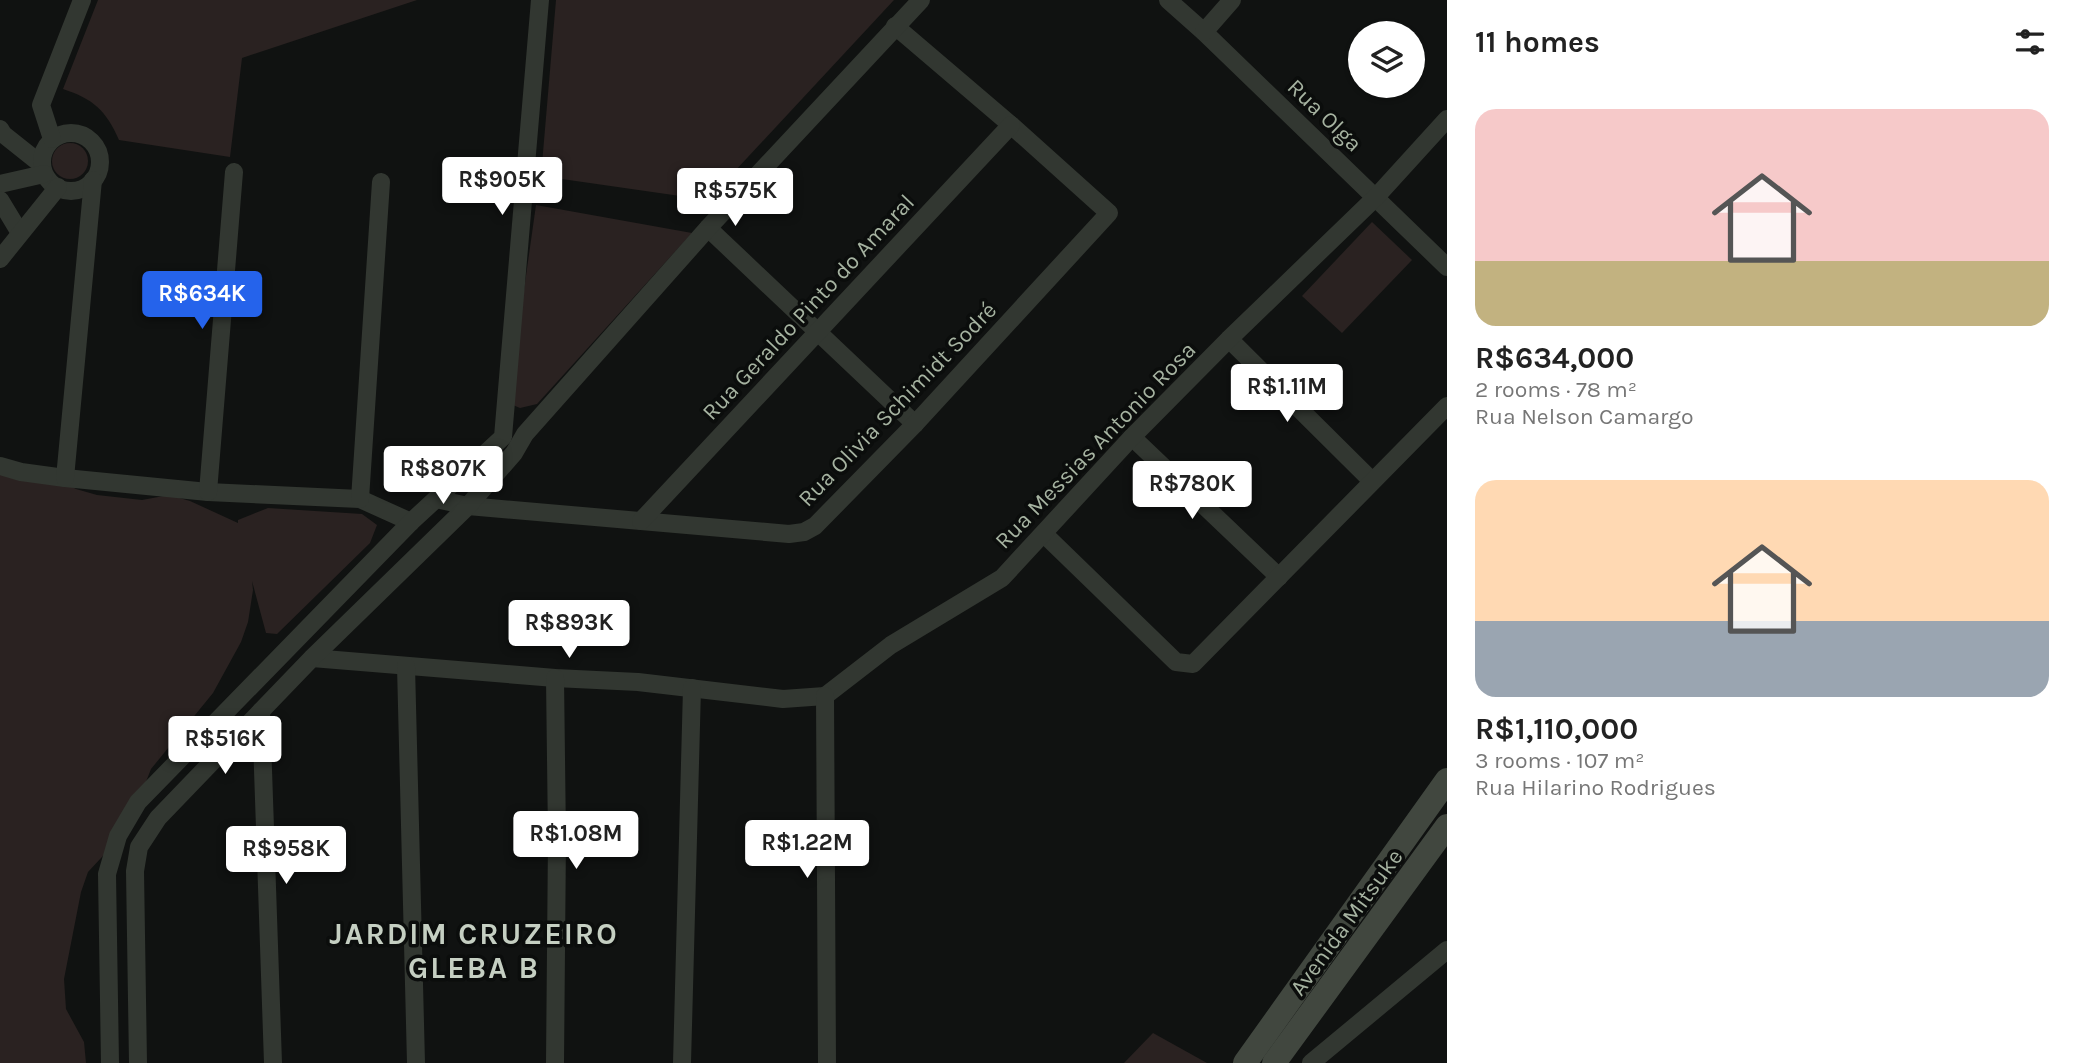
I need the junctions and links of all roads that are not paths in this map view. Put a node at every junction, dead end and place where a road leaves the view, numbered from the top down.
1 (82, 0) edge
2 (540, 0) edge
3 (920, 0) edge
4 (1168, 0) edge
5 (1233, 0) edge
6 (895, 26) junction
7 (1204, 32) junction
8 (1447, 119) edge
9 (1011, 125) junction
10 (0, 129) edge
11 (52, 139) junction
12 (43, 169) junction
13 (234, 173) dead end
14 (93, 180) junction
15 (381, 182) dead end
16 (0, 184) edge
17 (58, 187) junction
18 (1376, 197) junction
19 (0, 200) edge
20 (708, 228) junction
21 (20, 233) junction
22 (0, 258) edge
23 (1447, 267) edge
24 (819, 332) junction
25 (1229, 339) junction
26 (1447, 406) edge
27 (915, 424) junction
28 (525, 434) junction
29 (1132, 437) junction
30 (503, 438) junction
31 (514, 453) junction
32 (0, 466) edge
33 (65, 478) junction
34 (1373, 481) junction
35 (208, 492) junction
36 (360, 499) junction
37 (436, 499) junction
38 (468, 506) junction
39 (641, 521) junction
40 (411, 523) junction
41 (1044, 534) junction
42 (434, 541) junction
43 (1279, 577) junction
44 (312, 658) junction
45 (406, 666) junction
46 (555, 678) junction
47 (692, 688) junction
48 (825, 696) junction
49 (261, 711) junction
50 (1447, 780) edge
51 (1447, 827) edge
52 (1447, 950) edge
53 (110, 1063) edge
54 (138, 1063) edge
55 (272, 1063) edge
56 (416, 1063) edge
57 (555, 1063) edge
58 (682, 1063) edge
59 (827, 1063) edge
60 (1245, 1063) edge
61 (1274, 1063) edge
62 (1311, 1063) edge

1 - 11 street
2 - 30 street
3 - 6 street
4 - 7 street, Rua Olga
5 - 7 street
6 - 9 street
6 - 20 street
7 - 18 street, Rua Olga
8 - 18 street, Rua Messias Antonio Rosa
9 - 24 street, Rua Geraldo Pinto do Amaral
9 - 27 street, Rua Olivia Schimidt Sodré
10 - 12 street
11 - 12 street
11 - 14 street
12 - 16 street
12 - 17 street
13 - 35 street
14 - 17 street
14 - 33 street
15 - 36 street
17 - 21 street
18 - 23 street, Rua Olga
18 - 25 street, Rua Messias Antonio Rosa
19 - 21 street
20 - 24 street
20 - 28 street
21 - 22 street
24 - 27 street
24 - 39 street, Rua Geraldo Pinto do Amaral
25 - 29 street, Rua Messias Antonio Rosa
25 - 34 street
26 - 34 street
27 - 39 street, Rua Olivia Schimidt Sodré
28 - 30 street
28 - 31 street
29 - 41 street, Rua Messias Antonio Rosa
29 - 43 street
30 - 31 street
30 - 37 street
31 - 38 street
32 - 33 street
33 - 35 street
34 - 43 street
35 - 36 street
36 - 40 street
37 - 38 street, Rua Olivia Schimidt Sodré
37 - 40 street
38 - 39 street, Rua Olivia Schimidt Sodré
38 - 42 street
40 - 42 street
40 - 53 street
41 - 43 street
41 - 48 street, Rua Messias Antonio Rosa
42 - 44 street
44 - 45 street
44 - 49 street
45 - 46 street
45 - 56 street
46 - 47 street
46 - 57 street
47 - 48 street
47 - 58 street
48 - 59 street
49 - 54 street
49 - 55 street
50 - 60 main road, Avenida Mitsuke
51 - 61 main road, Avenida Mitsuke
52 - 62 street

